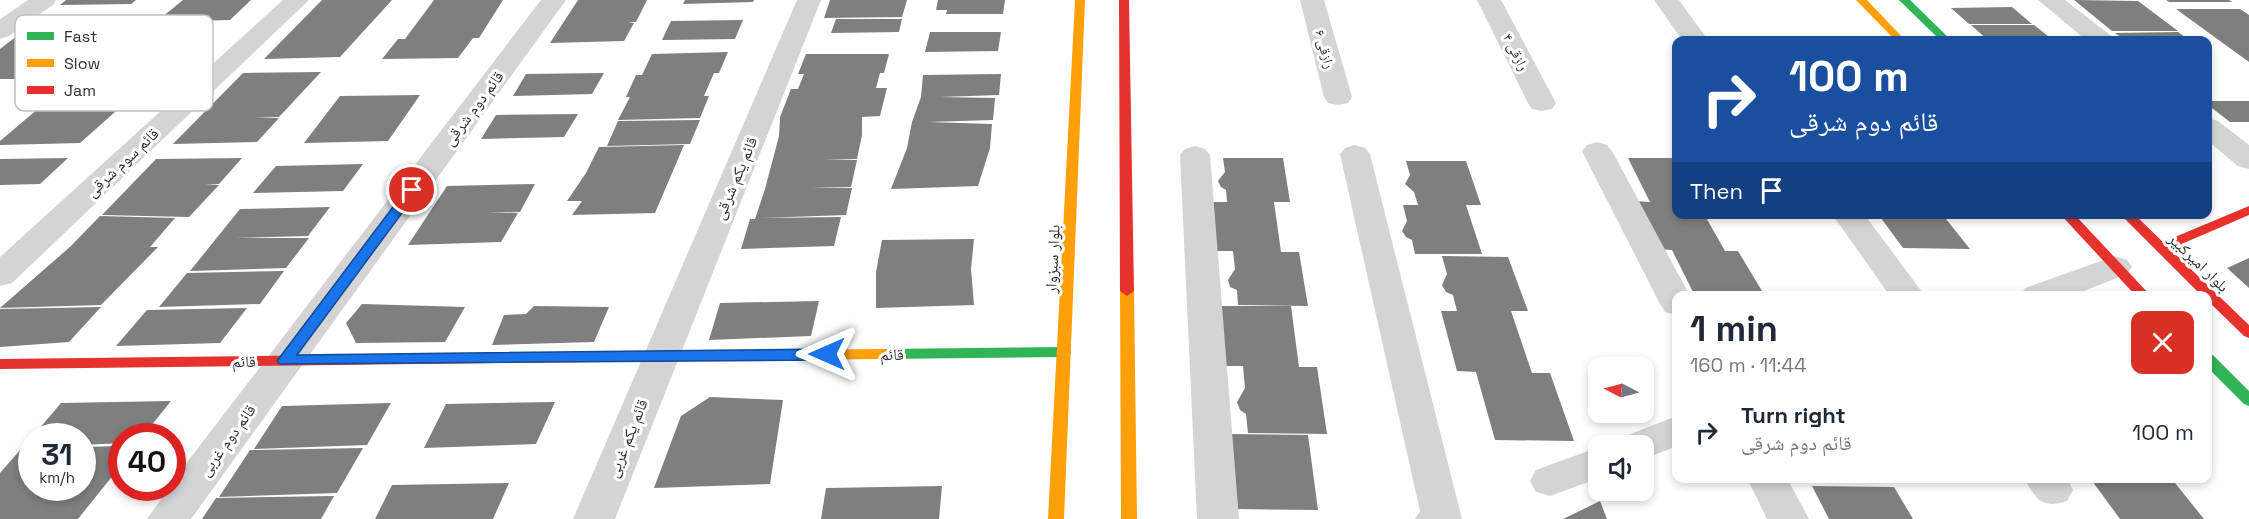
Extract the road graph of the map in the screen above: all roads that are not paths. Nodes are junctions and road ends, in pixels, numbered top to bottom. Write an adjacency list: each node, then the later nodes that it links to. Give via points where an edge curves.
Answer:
1 (44, 0): 13 (street)
2 (297, 0): 20 (street, قائم سوم شرقی)
3 (554, 0): 45 (street, قائم دوم شرقی)
4 (809, 0): 44 (street, قائم یکم شرقی)
5 (1080, 0): 43 (street, بلوار سبزوار)
6 (1124, 0): 58 (street)
7 (1312, 0): 21 (street, رازقی ۶)
8 (1489, 0): 22 (street, رازقی ۴)
9 (1666, 0): 16 (street)
10 (1861, 0): 17 (street)
11 (1904, 0): 18 (street)
12 (2050, 0): 19 (street)
13 (22, 15)
14 (15, 20): 15 (street)
15 (0, 30)
16 (1692, 36)
17 (1895, 36)
18 (1942, 36)
19 (2096, 36)
20 (213, 78)
21 (1338, 97)
22 (1542, 103)
23 (177, 111): 35 (street, قائم سوم شرقی)
24 (2212, 130): 28 (street)
25 (1597, 151): 40 (street)
26 (1355, 154): 54 (street)
27 (1195, 155): 59 (street)
28 (2249, 160)
29 (2249, 210): 33 (street)
30 (1851, 219): 36 (street)
31 (2071, 219): 34 (street)
32 (2131, 219): 33 (street, بلوار امیرکبیر)
33 (2161, 248): 39 (street, بلوار امیرکبیر)
34 (2115, 267): 37 (street); 38 (street)
35 (0, 275)
36 (1904, 291)
37 (2050, 291)
38 (2139, 291)
39 (2206, 291)
40 (1672, 294)
41 (2212, 297): 42 (street, بلوار امیرکبیر)
42 (2249, 333)
43 (1064, 352): 44 (street, قائم); 57 (street, بلوار سبزوار)
44 (661, 356): 45 (street, قائم); 56 (street, قائم یکم غربی)
45 (285, 361): 47 (street, قائم); 55 (street, قائم دوم غربی)
46 (2212, 363): 48 (street)
47 (0, 364)
48 (2249, 400)
49 (1672, 432): 50 (street)
50 (1654, 440)
51 (1588, 466): 52 (street)
52 (1550, 481)
53 (1770, 483): 60 (street)
54 (1439, 518)
55 (168, 519)
56 (594, 519)
57 (1056, 519)
58 (1129, 519)
59 (1218, 519)
60 (1788, 519)

